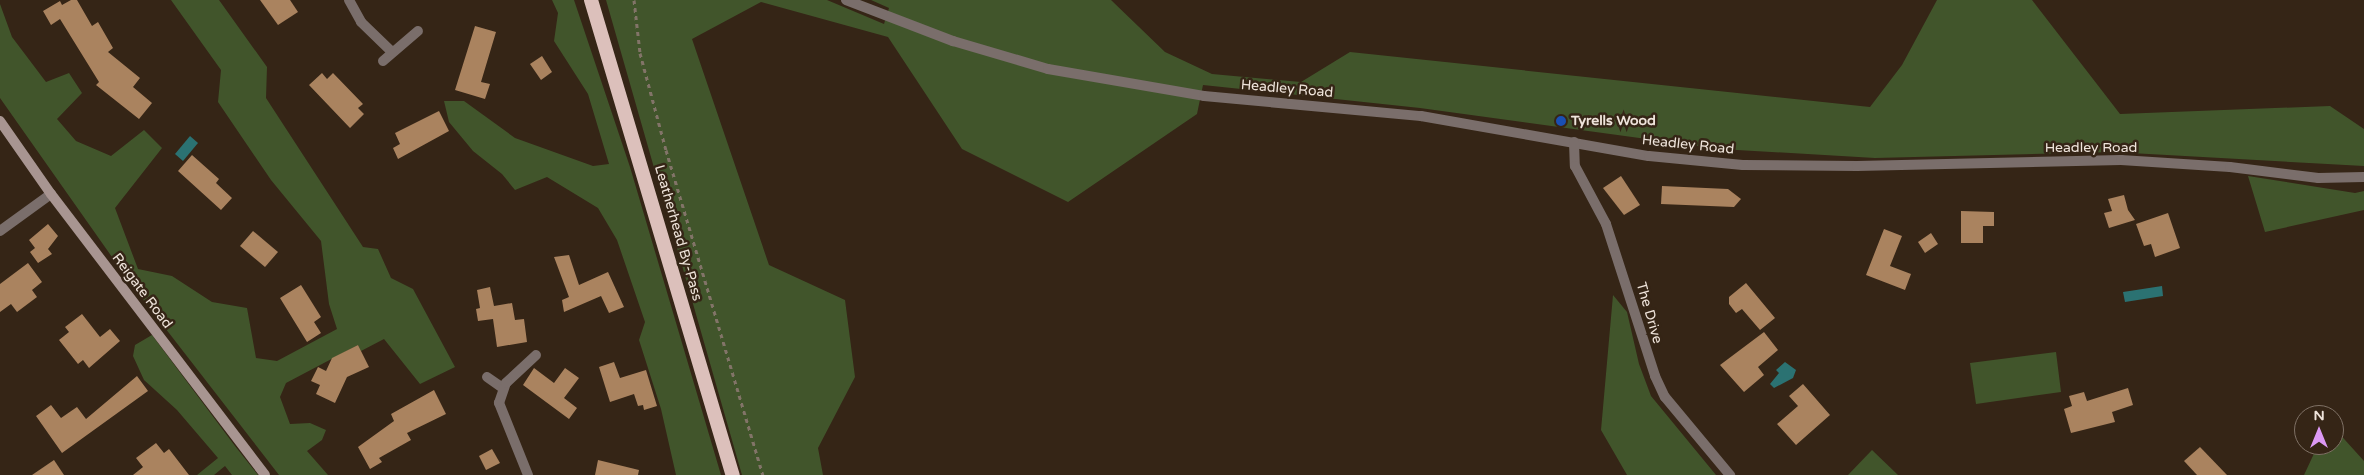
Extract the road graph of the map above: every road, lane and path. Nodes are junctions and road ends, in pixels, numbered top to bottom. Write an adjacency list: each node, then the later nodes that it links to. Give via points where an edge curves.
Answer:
1 (349, 0): 6 (street, via 360,22)
2 (591, 0): 18 (highway, Leatherhead By-Pass)
3 (634, 0): 19 (path, via 640,53 666,150)
4 (846, 0): 9 (street, Headley Road, via 953,40 1048,69 1204,96 1421,116)
5 (418, 31): 6 (street)
6 (392, 52): 7 (street)
7 (383, 61)
8 (0, 121): 11 (main road, Reigate Road)
9 (1574, 142): 10 (street, Headley Road, via 1649,156 1743,165 1857,166 2121,160 2230,167 2318,178); 20 (street, The Drive, via 1575,166 1606,224 1654,376 1665,397)
10 (2364, 176)
11 (51, 194): 12 (street); 16 (main road, Reigate Road)
12 (0, 231)
13 (536, 355): 15 (street)
14 (487, 377): 15 (street)
15 (503, 388): 17 (street, via 499,403)
16 (264, 475)
17 (528, 475)
18 (733, 475)
19 (763, 475)
20 (1730, 475)

